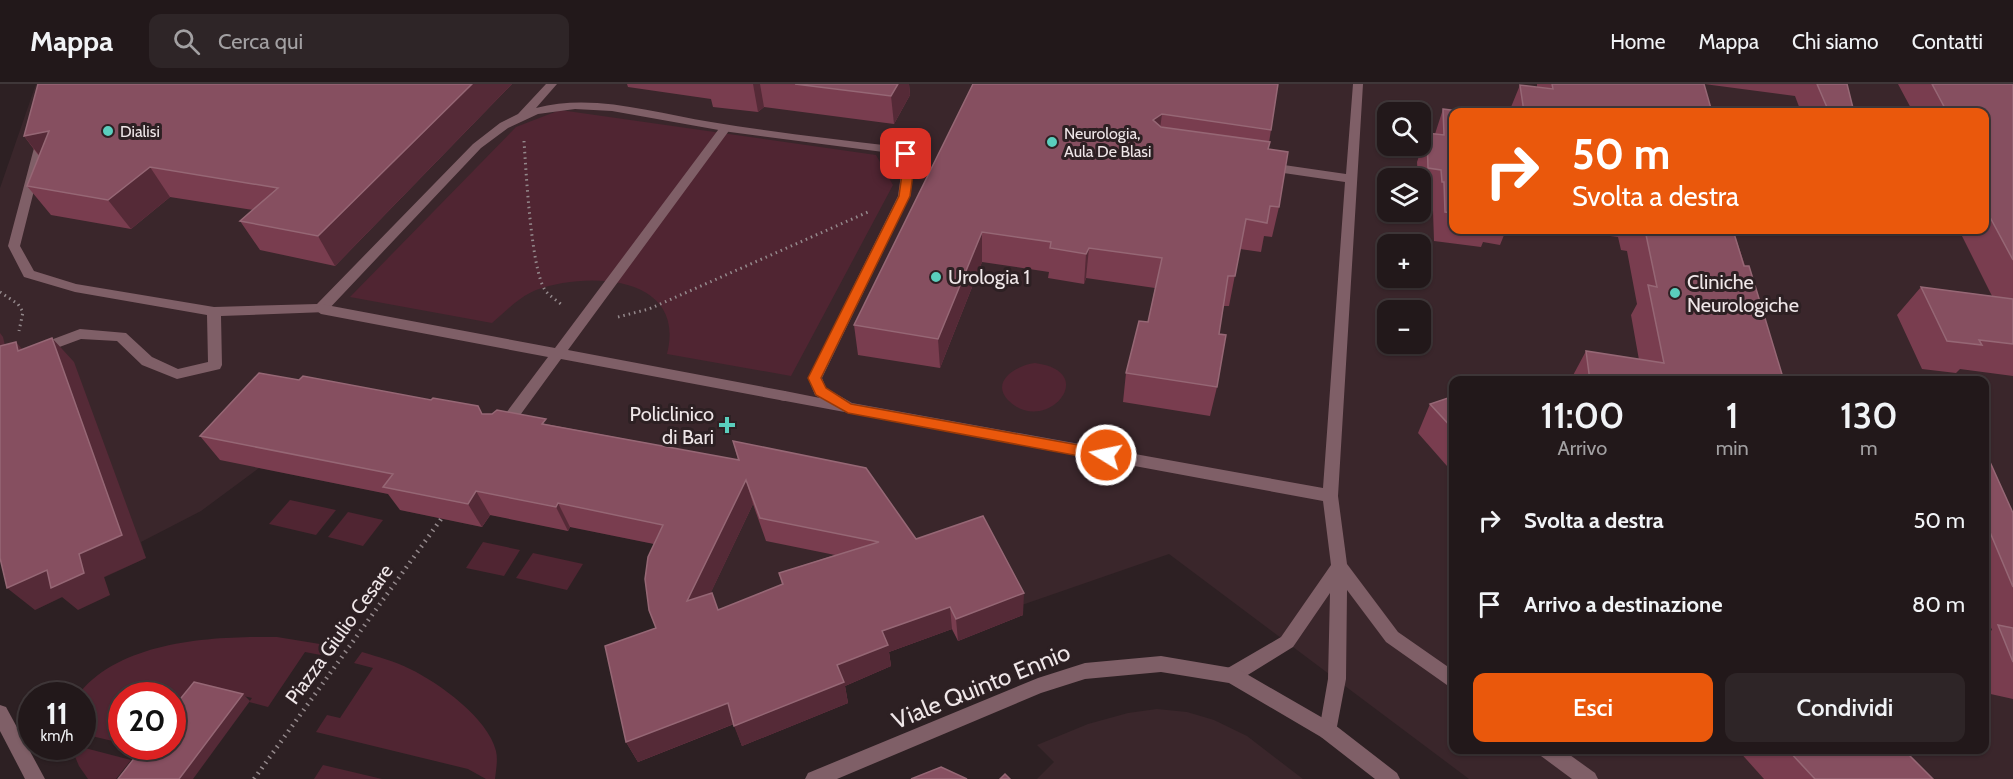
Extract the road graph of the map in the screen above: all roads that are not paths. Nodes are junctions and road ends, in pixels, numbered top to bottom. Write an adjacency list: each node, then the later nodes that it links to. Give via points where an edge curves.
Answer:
1 (552, 84): 3 (street)
2 (1358, 84): 7 (street)
3 (524, 114): 5 (street, via 577,105); 8 (street, via 497,128 477,146)
4 (48, 118): 9 (street, via 14,246 29,274 75,288)
5 (725, 128): 10 (street); 12 (street, via 892,150 906,154 909,160 910,194 815,378 820,392)
6 (1247, 163): 7 (street)
7 (1353, 179): 14 (street)
8 (321, 309): 9 (street); 10 (street)
9 (214, 312): 11 (street, via 215,365 177,374 147,362 121,336 80,334)
10 (558, 353): 12 (street); 13 (street)
11 (0, 364)
12 (848, 408): 14 (street)
13 (500, 432)
14 (1330, 496): 15 (street)
15 (1339, 566): 16 (street, via 1287,642); 17 (street, via 1392,637); 19 (street, via 1337,679)
16 (1232, 675): 19 (street, Viale Quinto Ennio); 22 (street, Viale Quinto Ennio, via 1161,664 1085,670)
17 (1449, 678)
18 (0, 713): 21 (street)
19 (1328, 731): 23 (street, Viale Quinto Ennio)
20 (1554, 754): 24 (street)
21 (35, 779)
22 (815, 779)
23 (1390, 779)
24 (1588, 779)

